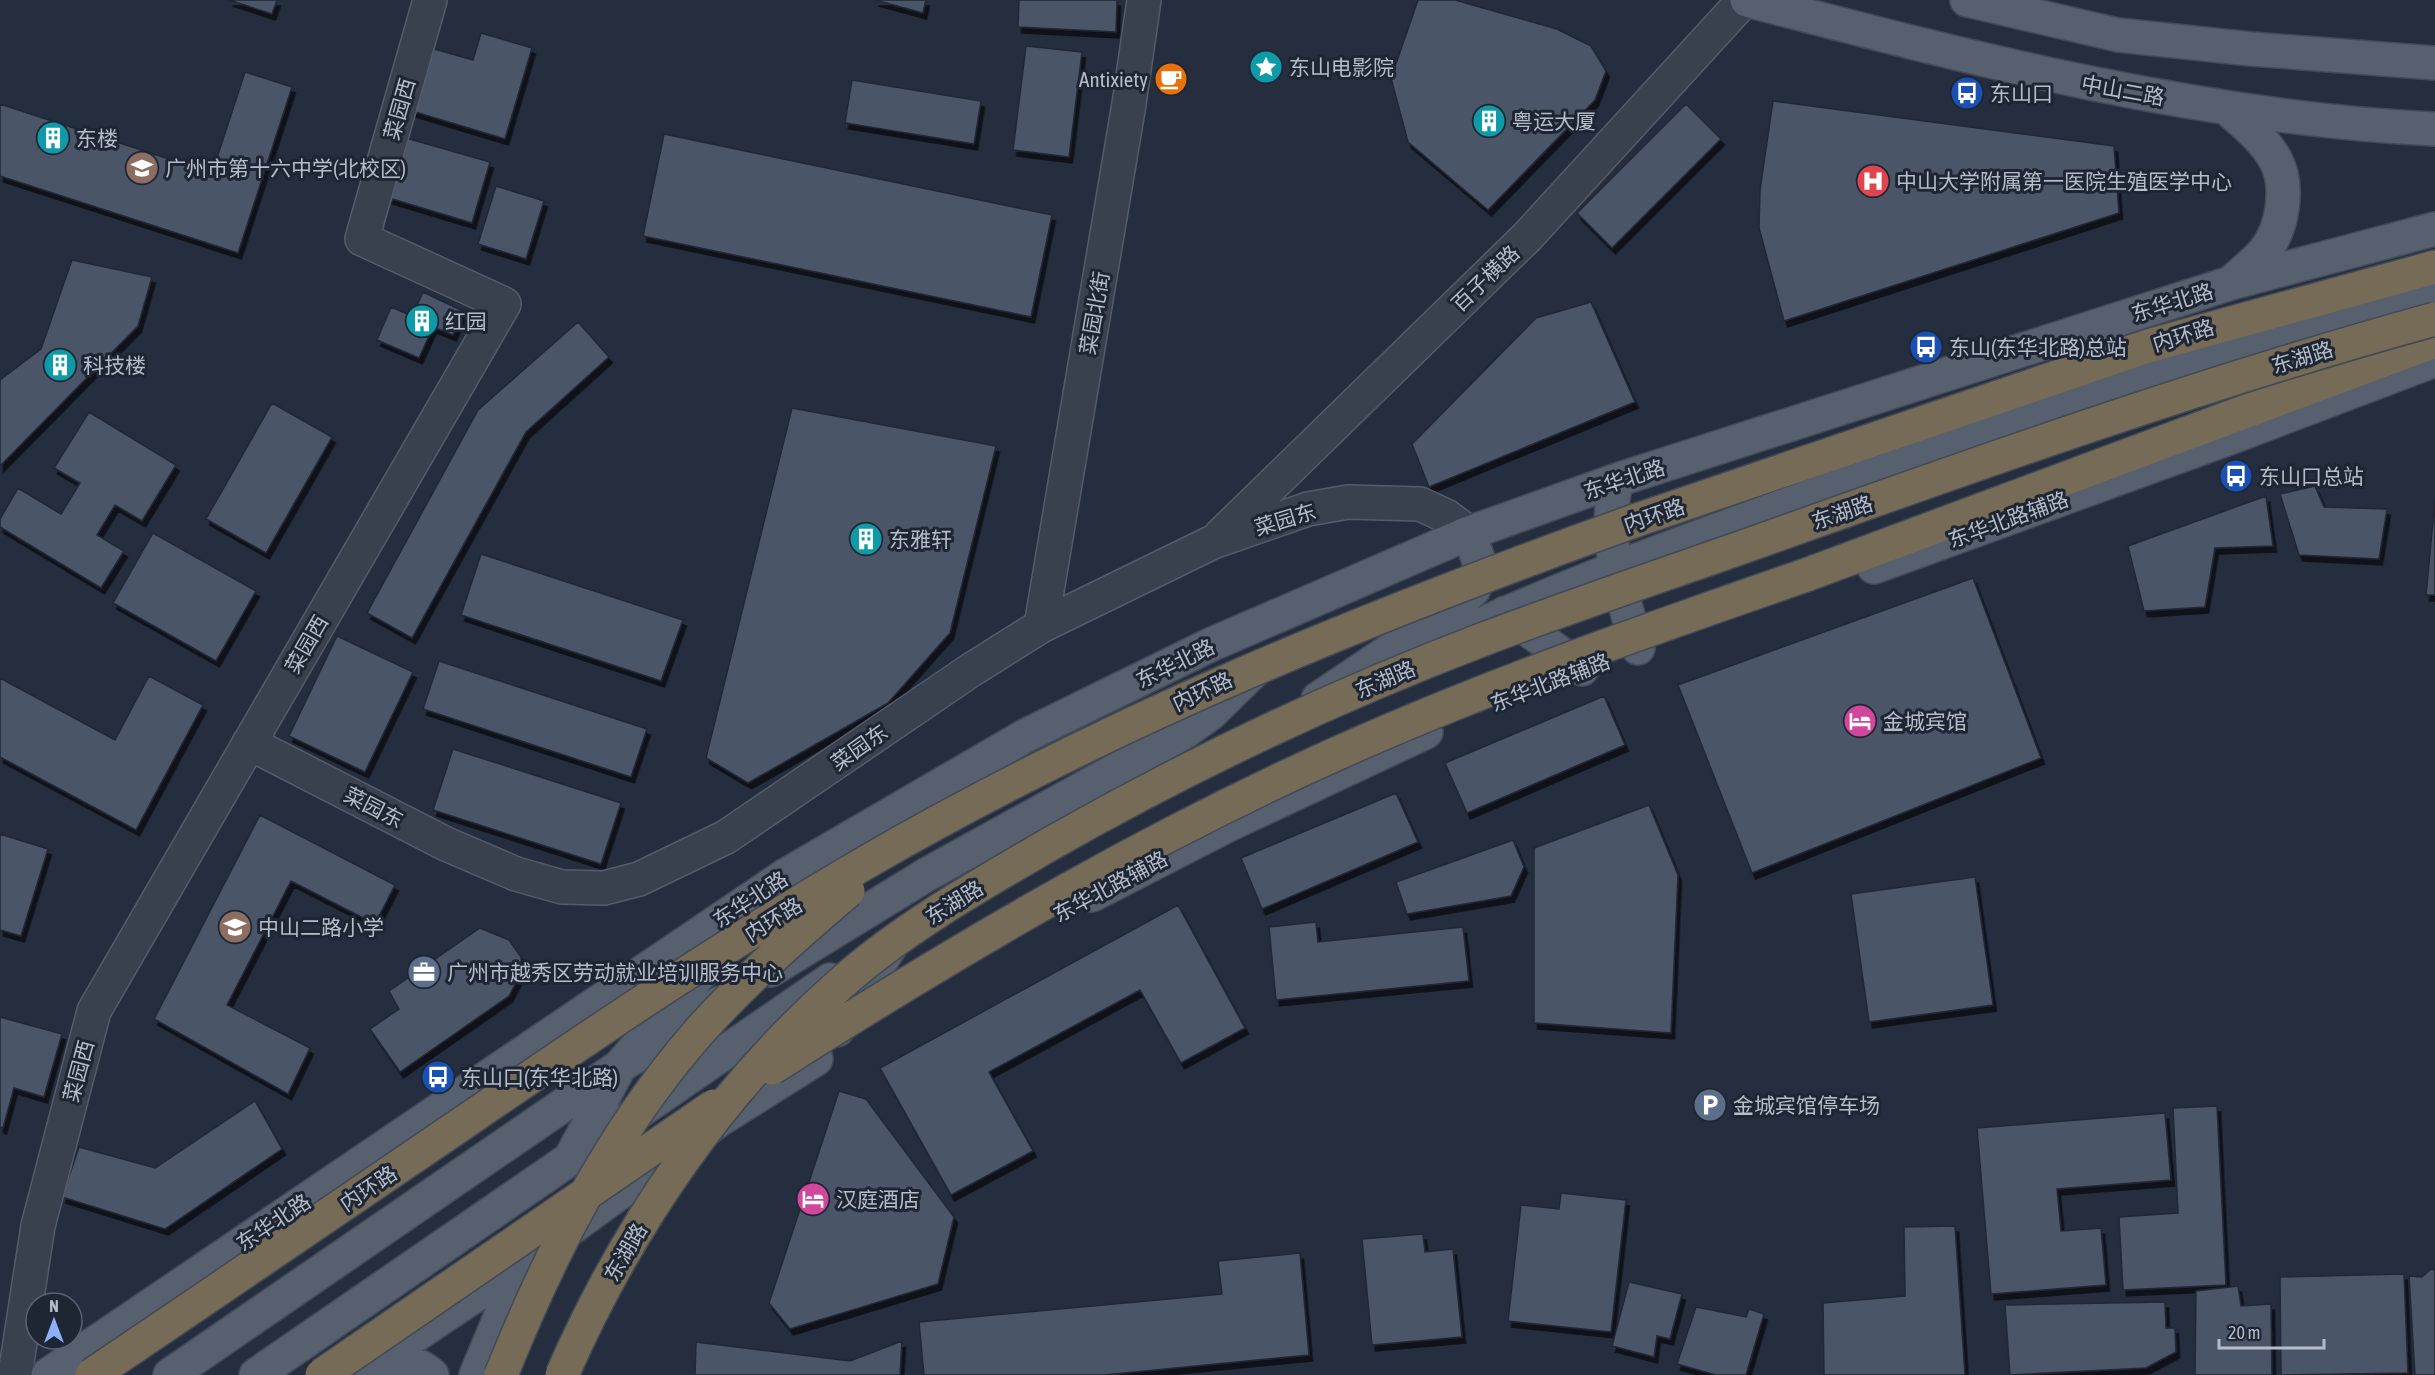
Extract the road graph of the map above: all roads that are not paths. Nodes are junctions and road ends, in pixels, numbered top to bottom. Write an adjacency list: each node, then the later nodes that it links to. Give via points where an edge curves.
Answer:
1 (430, 0): 27 (street, 菜园西, via 362,239 504,304)
2 (1144, 0): 22 (street, 菜园北街)
3 (1746, 0): 6 (main road, 中山二路, via 2062,79); 18 (street, 百子横路, via 1527,237)
4 (1967, 0): 5 (main road, via 2118,35)
5 (2435, 63)
6 (2227, 108): 7 (main road, 中山二路); 10 (main road, via 2275,157 2283,196 2274,234 2265,251)
7 (2435, 129)
8 (2435, 229): 10 (main road, 东华北路)
9 (2435, 267): 29 (highway, 内环路, bridge, via 2148,346 1492,573 1199,691)
10 (2231, 283): 16 (main road, 东华北路)
11 (2435, 289): 12 (main road)
12 (2336, 315): 14 (main road); 19 (main road, via 2042,411)
13 (2435, 318): 48 (highway, 东湖路, bridge, via 2218,383 1492,636 1351,693 1112,809 924,920 851,974 780,1040 725,1105 656,1200 597,1301)
14 (2435, 339): 44 (highway, bridge, via 2083,473 1619,640 1379,735 1293,774 1070,888 874,1003 745,1086)
15 (2435, 360): 24 (main road, 东华北路辅路, via 2058,501)
16 (1617, 480): 17 (main road, 东华北路); 19 (main road, via 1611,503)
17 (1468, 533): 18 (street, 菜园东, via 1446,516 1420,504 1348,502 1308,509); 20 (main road, 东华北路); 26 (main road, via 1481,567 1474,589 1453,608)
18 (1213, 542): 22 (street, 菜园东)
19 (1614, 570): 21 (main road); 24 (main road)
20 (1297, 606): 23 (main road, 东华北路); 28 (main road, via 1248,679 1211,713)
21 (1504, 613): 25 (main road); 26 (main road)
22 (1041, 626): 27 (street, 菜园东, via 726,837 639,879 604,888 562,887 516,874 446,844)
23 (1210, 645): 28 (main road); 30 (main road, 东华北路, via 1025,736)
24 (1638, 648): 25 (main road, 东华北路辅路)
25 (1582, 669): 33 (main road, 东华北路辅路, via 1359,762 1155,862 1016,936)
26 (1312, 704): 31 (main road, via 1115,802 969,885)
27 (249, 743): 40 (street, 菜园西, via 94,1011 38,1226)
28 (1151, 752): 34 (main road, via 936,870)
29 (962, 810): 42 (highway, 内环路, bridge, via 776,916 665,987); 47 (highway, bridge, via 825,911 762,966 697,1035 629,1126 581,1202 545,1271)
30 (786, 876): 34 (main road); 41 (main road, 东华北路)
31 (901, 930): 32 (main road); 33 (main road)
32 (790, 1008): 33 (main road); 36 (main road)
33 (820, 1057): 35 (main road, 东华北路辅路)
34 (620, 1066): 36 (main road); 43 (main road)
35 (719, 1120): 37 (main road); 48 (main road, via 676,1159 631,1225 604,1270)
36 (569, 1160): 37 (main road); 39 (main road)
37 (522, 1264): 38 (main road); 46 (main road)
38 (368, 1367): 45 (main road, via 398,1359 414,1363)
39 (259, 1373)
40 (15, 1375)
41 (48, 1375)
42 (92, 1375)
43 (170, 1375)
44 (322, 1375)
45 (432, 1375)
46 (476, 1375)
47 (501, 1375)
48 (560, 1375)

